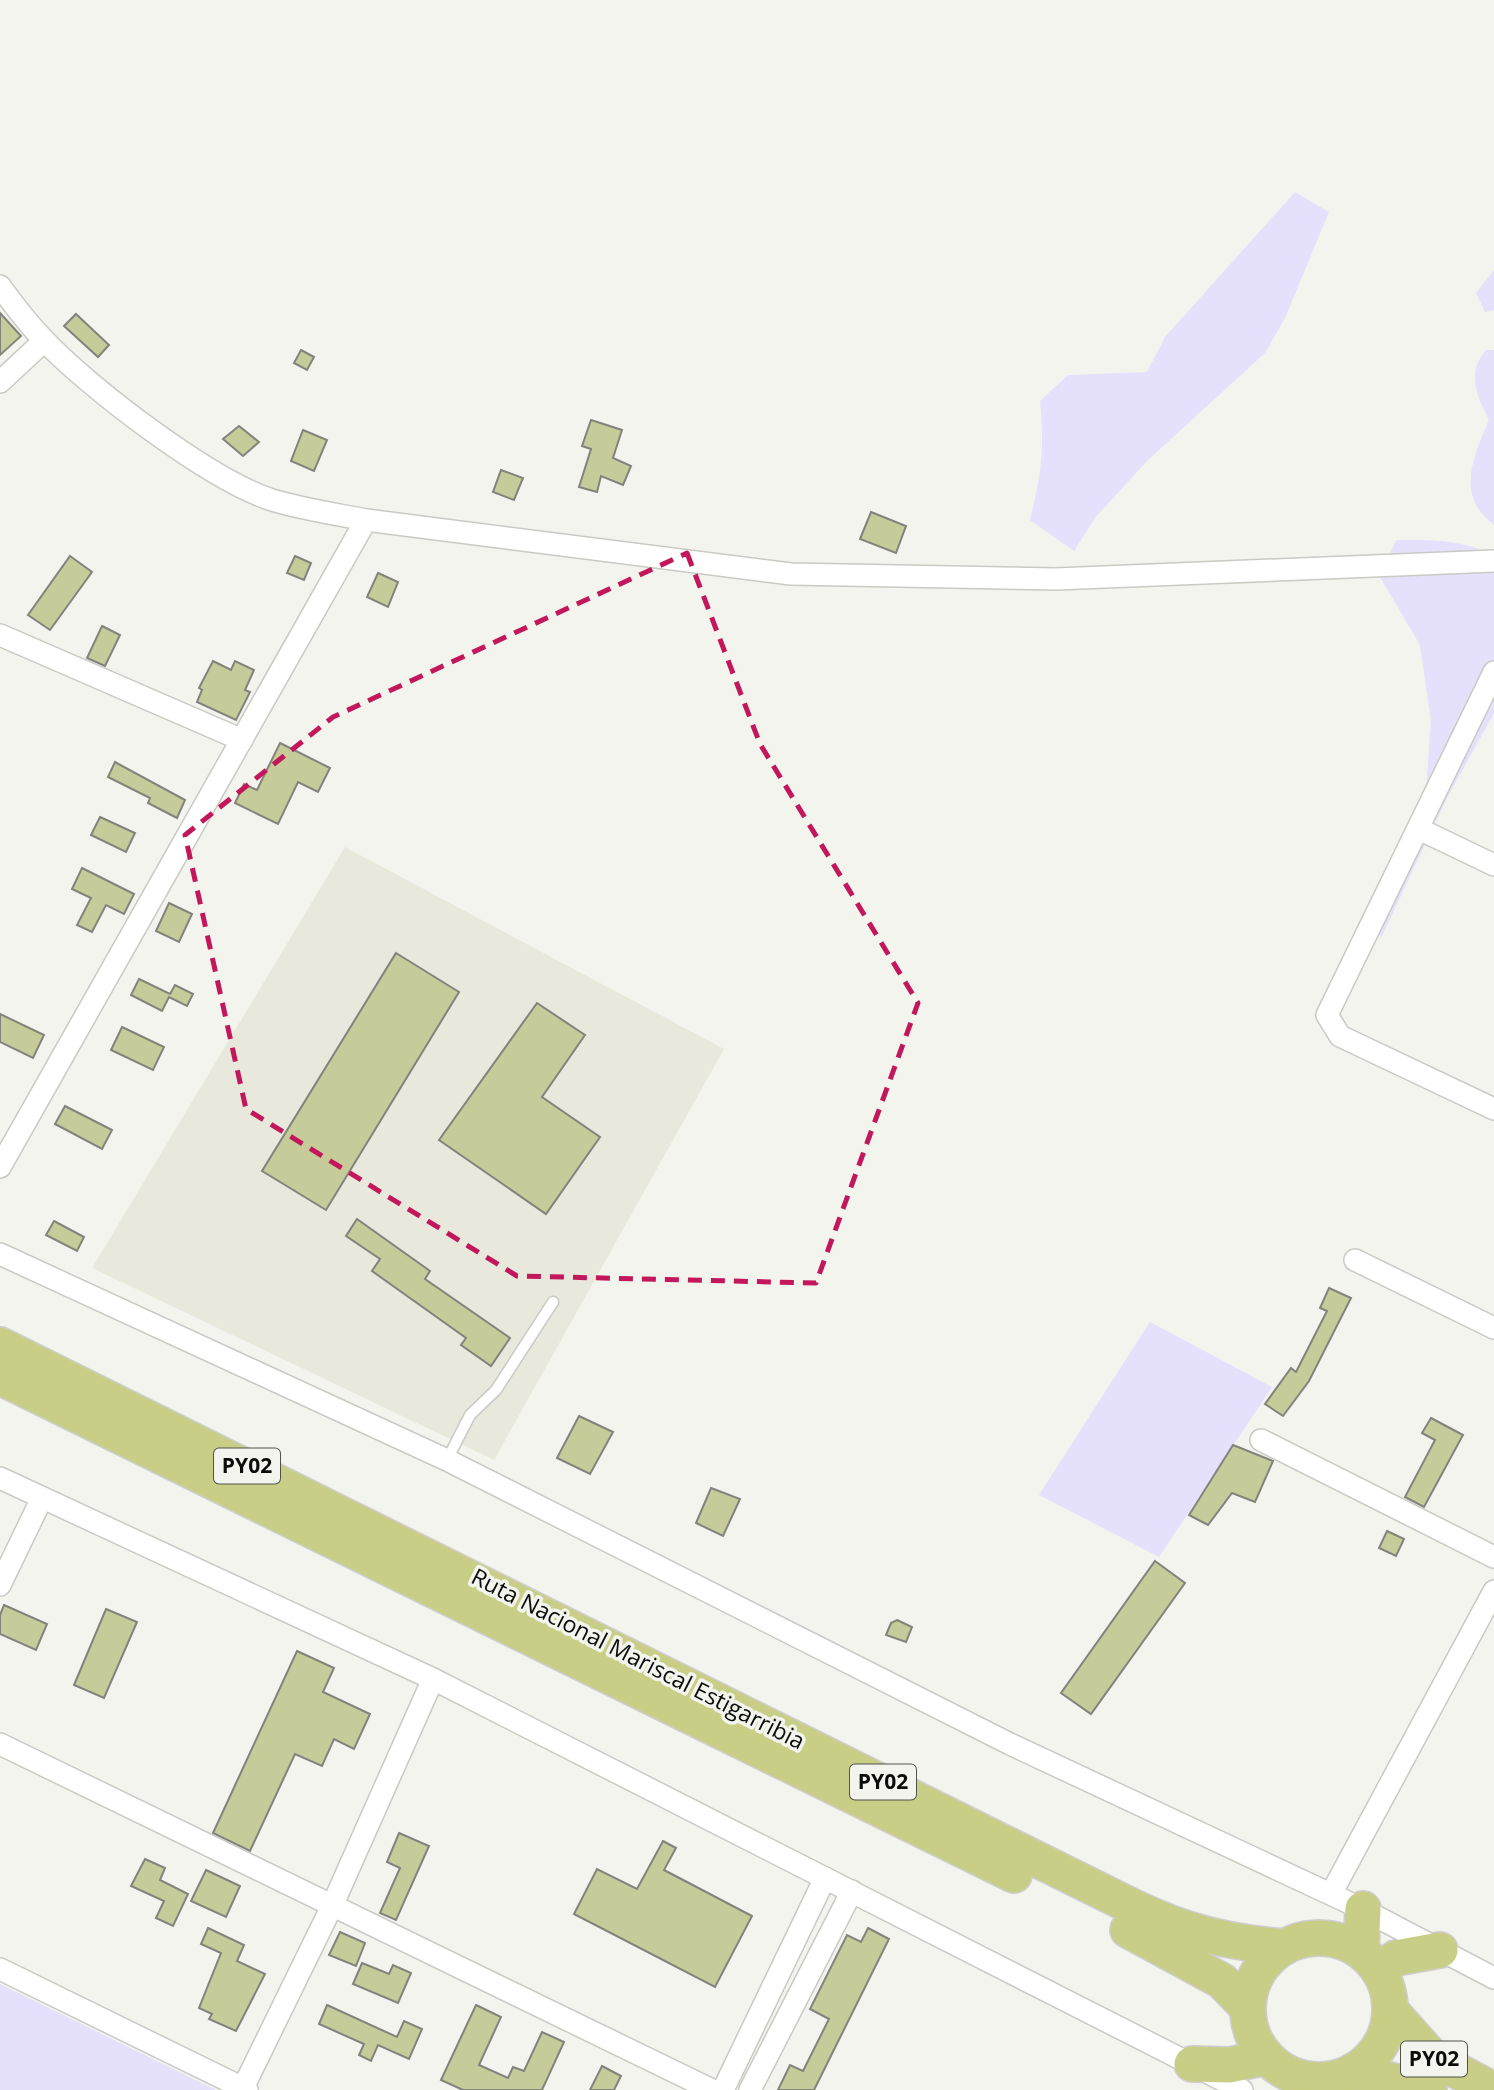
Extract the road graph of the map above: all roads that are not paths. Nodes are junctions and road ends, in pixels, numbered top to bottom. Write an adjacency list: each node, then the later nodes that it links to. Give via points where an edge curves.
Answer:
1 (0, 286): 2 (street)
2 (44, 341): 3 (street); 4 (street, via 113,400 237,485 270,499)
3 (0, 382)
4 (366, 520): 5 (street, via 791,574 1056,579); 8 (street)
5 (1494, 561)
6 (0, 635): 8 (street)
7 (1494, 672): 9 (street)
8 (242, 740): 12 (street)
9 (1419, 829): 10 (street); 11 (street, via 1327,1015 1340,1036)
10 (1494, 865)
11 (1494, 1109)
12 (0, 1167)
13 (0, 1254): 20 (street)
14 (1354, 1260): 16 (street)
15 (553, 1302): 20 (lane, via 496,1390 470,1415)
16 (1494, 1328)
17 (0, 1345): 32 (highway, Ruta Nacional Mariscal Estigarribia / PY02, via 1177,1928)
18 (0, 1377): 37 (highway, Ruta Nacional Mariscal Estigarribia / PY02, via 1147,1939 1222,1981)
19 (1261, 1440): 23 (street)
20 (447, 1460): 30 (street, via 1010,1744)
21 (0, 1478): 22 (street)
22 (42, 1499): 24 (street); 26 (street)
23 (1494, 1557)
24 (0, 1585)
25 (1494, 1591): 30 (street)
26 (433, 1679): 28 (street); 31 (street)
27 (0, 1744): 31 (street)
28 (825, 1878): 29 (street); 44 (street)
29 (852, 1891): 39 (street); 45 (street)
30 (1351, 1904): 33 (street); 34 (highway)
31 (332, 1906): 42 (street); 43 (street)
32 (1283, 1947): 34 (highway, PY02, via 1309,1938); 37 (highway, PY02, via 1257,1972)
33 (1440, 1950): 34 (highway, via 1396,1958); 36 (street)
34 (1357, 1954): 38 (highway, PY02, via 1387,1990)
35 (0, 1969): 42 (street)
36 (1494, 1978)
37 (1247, 2007): 41 (highway, PY02, via 1251,2033)
38 (1390, 2010): 40 (highway, PY02, via 1380,2046); 48 (highway, PY02, via 1433,2058)
39 (1192, 2064): 41 (highway); 46 (street)
40 (1353, 2071): 41 (highway, PY02, via 1336,2078); 47 (highway, PY02)
41 (1294, 2078)
42 (244, 2089)
43 (712, 2090)
44 (723, 2090)
45 (751, 2090)
46 (1242, 2090)
47 (1429, 2090)
48 (1493, 2090)

